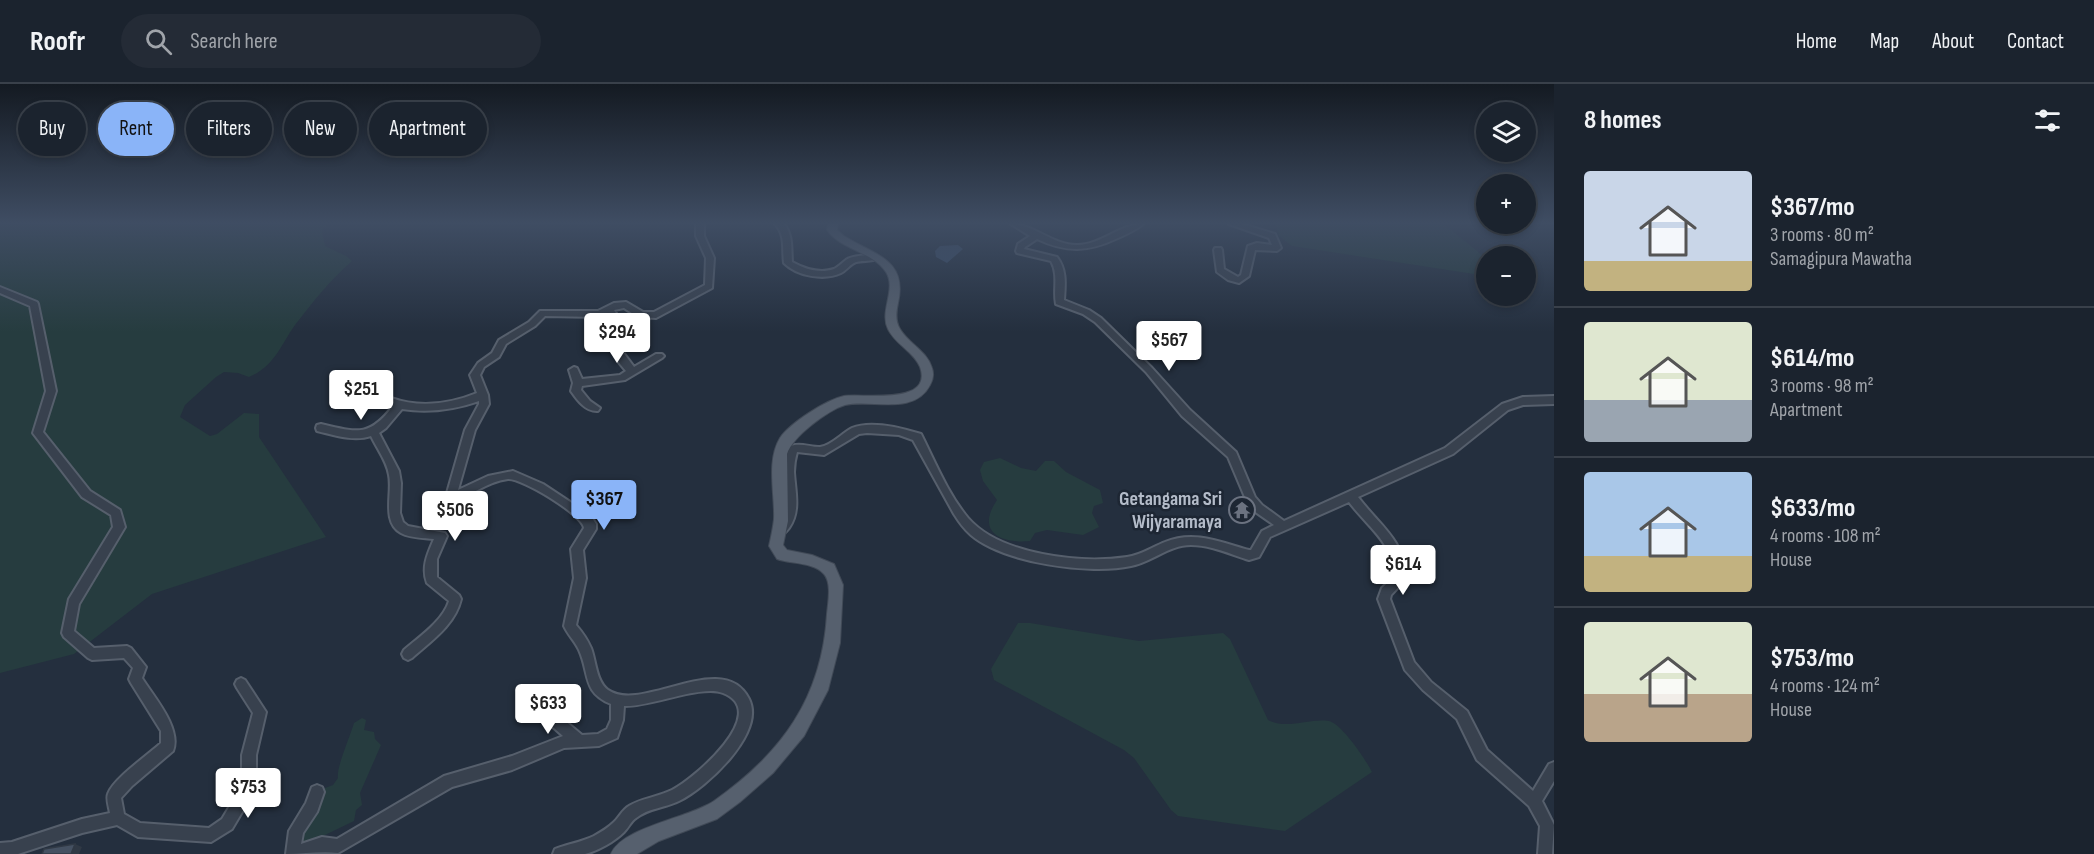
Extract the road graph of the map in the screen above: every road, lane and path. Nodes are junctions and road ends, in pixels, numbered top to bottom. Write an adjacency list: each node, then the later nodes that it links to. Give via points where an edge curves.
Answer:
1 (710, 260): 9 (street, via 709,286 656,315 641,315 626,304)
2 (788, 260): 3 (street, via 803,272 832,273)
3 (852, 260)
4 (879, 260): 23 (main road, via 894,273 897,284 890,321 897,335 921,360 927,381 922,390 907,398 853,399 835,404 788,435 780,454)
5 (1054, 260): 22 (street, via 1060,276 1059,302 1098,320 1149,370 1186,413 1232,455 1251,499)
6 (1219, 260): 7 (street, via 1220,270 1239,280 1245,276)
7 (1249, 260)
8 (0, 290): 32 (street, via 34,304 51,391 38,433 86,494 116,513 119,527 73,603 68,633 92,654 127,652 140,667 135,679 167,729 168,746 114,796)
9 (609, 310): 12 (street, via 618,325 616,352); 15 (street, via 599,314 543,313 501,342 496,355 481,365 475,375)
10 (659, 356): 12 (street)
11 (574, 370): 13 (street)
12 (632, 371): 13 (street, via 622,378)
13 (578, 383): 18 (street, via 576,390)
14 (357, 385): 17 (street, via 371,395)
15 (483, 395): 17 (street, via 446,408); 26 (street, via 484,404 470,430 452,493 456,496 513,475 586,518 590,529 577,549 580,578 570,626 585,648 597,687 604,695)
16 (1554, 400): 21 (street, via 1523,401 1505,407 1434,459)
17 (400, 404): 20 (street)
18 (595, 408)
19 (321, 428): 20 (street, via 355,435)
20 (374, 433): 24 (street, via 395,474 395,519 405,530 441,536 431,559 431,579 455,599 434,632)
21 (1351, 496): 22 (street); 31 (street, via 1386,535 1401,562 1402,577 1384,598 1409,666 1462,715 1491,765)
22 (1283, 526): 23 (street, via 1266,534 1260,548 1249,555 1182,541 1130,562 1103,565 1072,563 1005,549 965,523 917,438 900,431 867,429 856,431 824,452 792,450 788,459 793,511)
23 (778, 533): 36 (main road, via 776,546 782,555 824,564 837,583 834,630 813,709 787,749 721,807 651,835)
24 (408, 654)
25 (241, 684): 32 (street, via 261,712 249,755 249,774 240,802 227,824 211,835 138,830)
26 (618, 700): 28 (street, via 612,733 599,741); 35 (street, via 658,698 715,684 727,687 744,702 746,714 734,744 701,779 675,796 632,812 619,828 600,841)
27 (533, 709): 28 (street)
28 (578, 740): 34 (street, via 449,781 338,846 322,844)
29 (1554, 769): 31 (street)
30 (317, 792): 34 (street, via 296,831)
31 (1534, 801): 37 (street, via 1547,825)
32 (118, 818): 33 (street)
33 (0, 850)
34 (293, 854)
35 (560, 854)
36 (620, 854)
37 (1545, 854)

